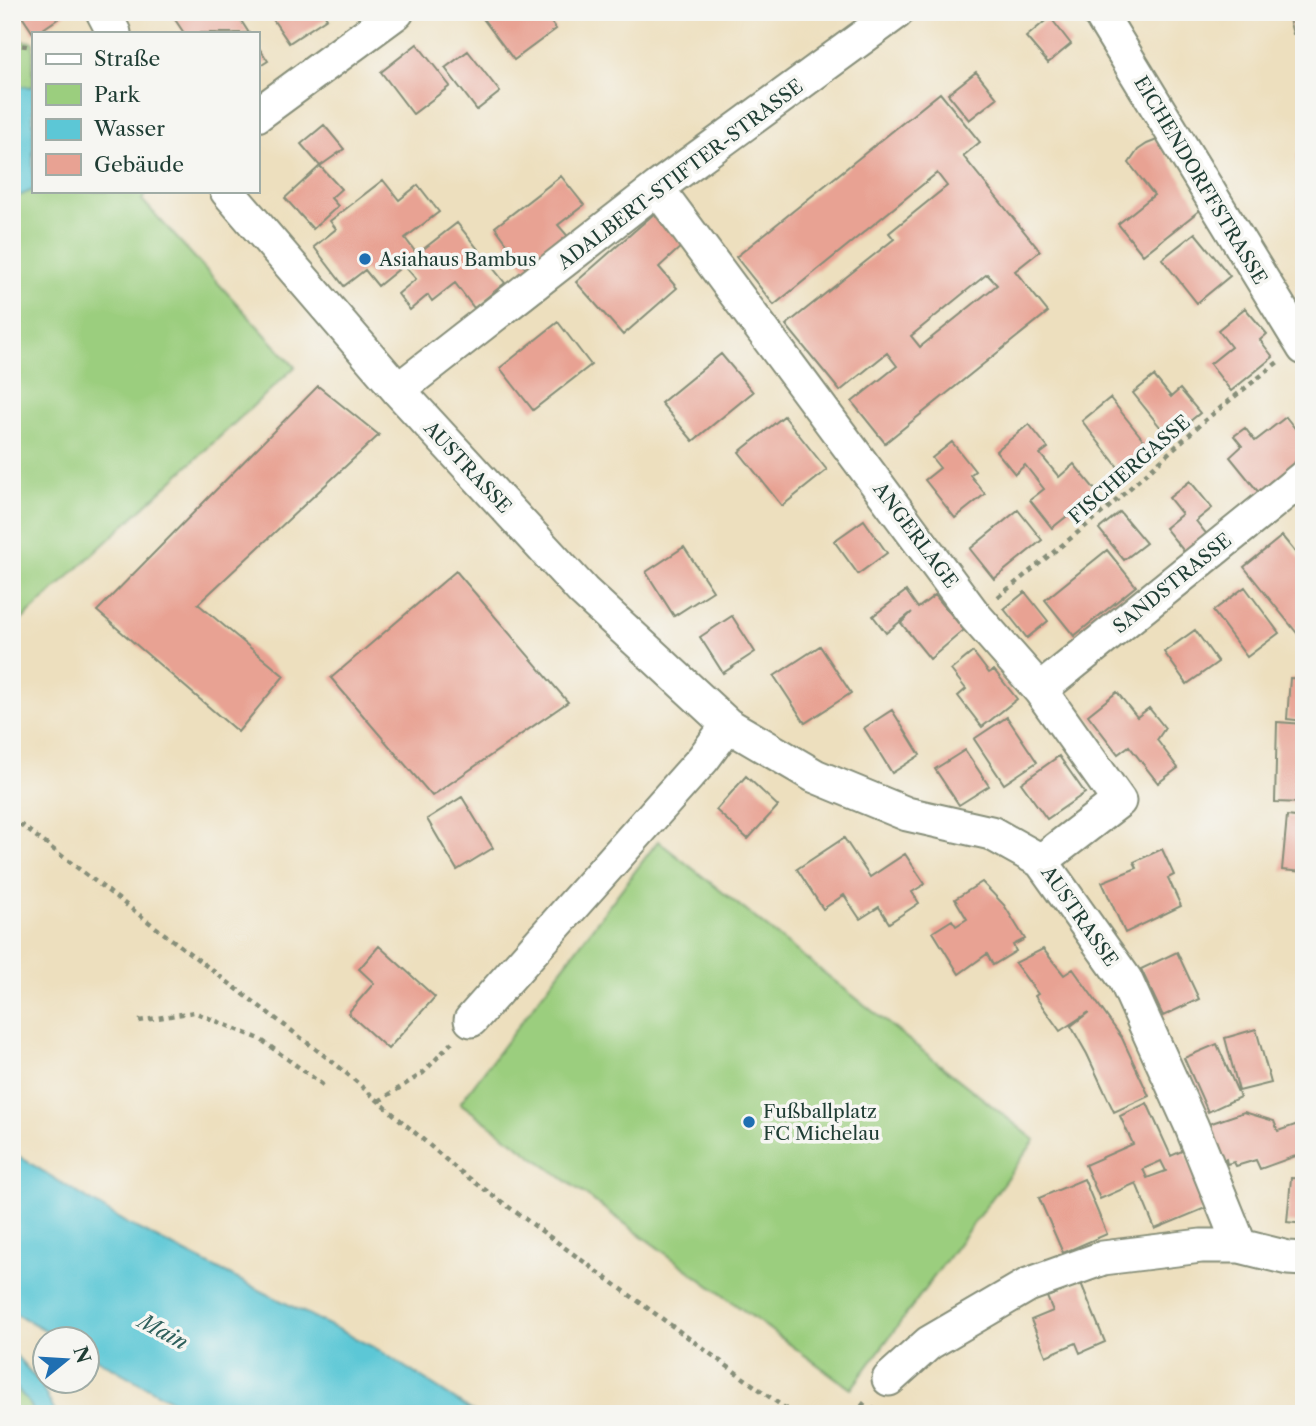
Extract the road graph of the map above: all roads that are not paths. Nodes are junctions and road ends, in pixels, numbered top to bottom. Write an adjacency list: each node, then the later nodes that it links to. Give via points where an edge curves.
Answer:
1 (103, 12): 5 (street)
2 (897, 12): 7 (street, ADALBERT-STIFTER-STRASSE)
3 (1099, 12): 9 (street, EICHENDORFFSTRASSE)
4 (384, 16): 6 (street)
5 (113, 32)
6 (259, 113)
7 (657, 188): 10 (street, ADALBERT-STIFTER-STRASSE); 12 (street, ANGERLAGE, via 975,616)
8 (228, 192): 10 (street, AUSTRASSE)
9 (1303, 346)
10 (398, 390): 13 (street, AUSTRASSE, via 583,591)
11 (1304, 477): 12 (street, SANDSTRASSE)
12 (1040, 690): 14 (street, ANGERLAGE, via 1119,801)
13 (728, 725): 14 (street, AUSTRASSE, via 816,776 907,814 991,833); 15 (street)
14 (1041, 861): 16 (street, AUSTRASSE, via 1125,979)
15 (471, 1020)
16 (1240, 1246): 17 (street); 18 (street, via 1103,1258 1028,1285 929,1343)
17 (1304, 1259)
18 (889, 1379)

